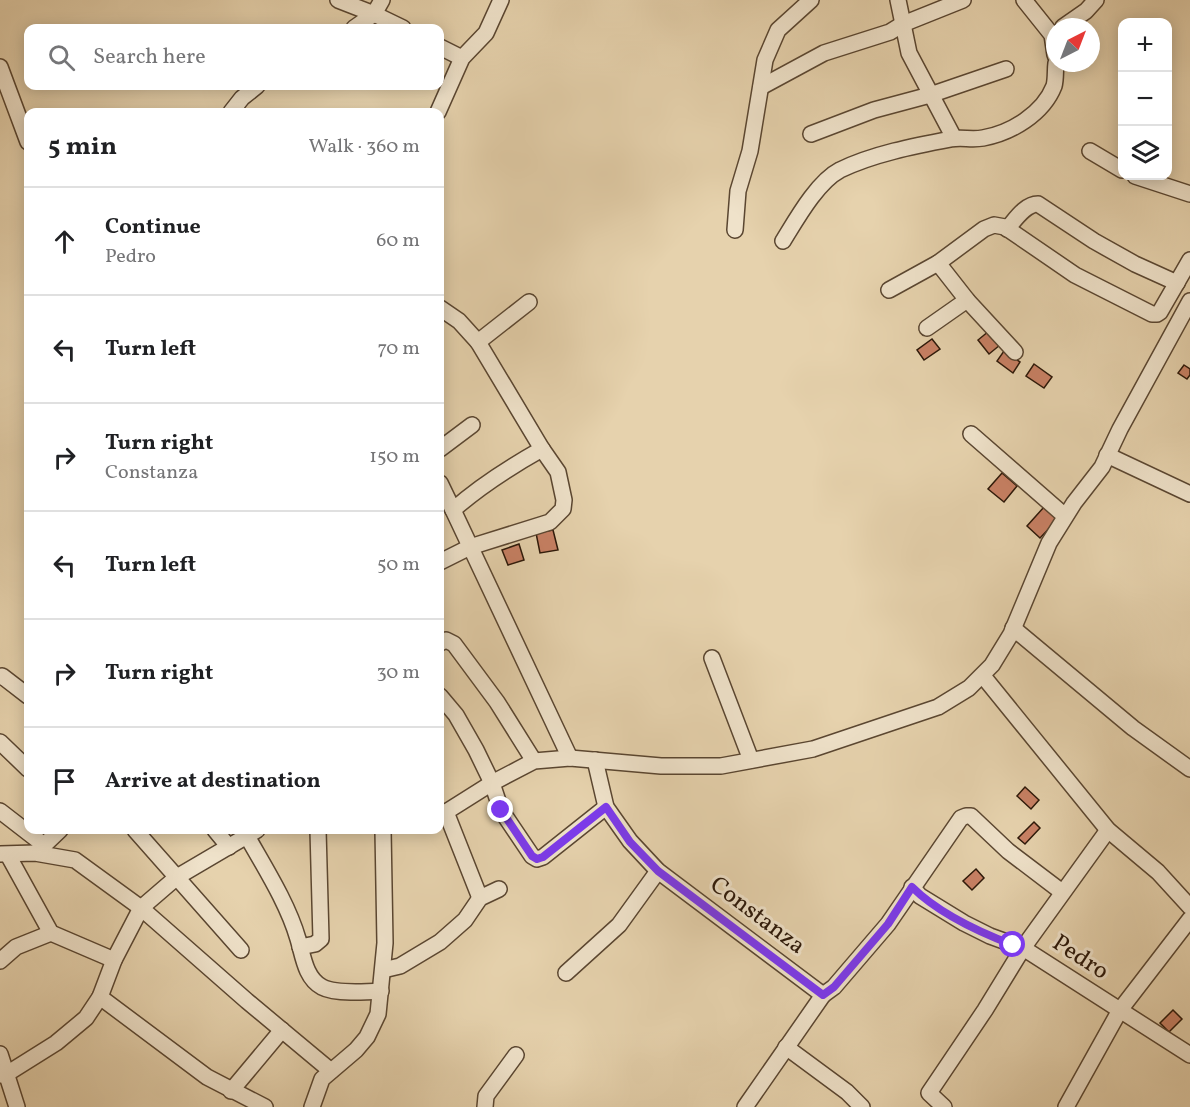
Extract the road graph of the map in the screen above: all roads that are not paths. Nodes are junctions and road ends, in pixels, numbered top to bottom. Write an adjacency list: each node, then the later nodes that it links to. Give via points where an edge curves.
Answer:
1 (338, 0): 9 (street)
2 (382, 0): 9 (street)
3 (501, 0): 16 (street, via 486,33)
4 (811, 0): 20 (street, via 778,30 765,60)
5 (898, 0): 14 (street)
6 (963, 0): 14 (street)
7 (1024, 0): 11 (street)
8 (1096, 0): 10 (street)
9 (374, 14): 12 (street); 13 (street)
10 (1076, 18)
11 (1046, 21)
12 (360, 24)
13 (395, 24)
14 (903, 24): 20 (street, via 890,32 824,53); 22 (street, via 909,53)
15 (444, 49): 16 (street)
16 (462, 58): 24 (street)
17 (0, 67): 25 (street)
18 (1006, 69): 22 (street)
19 (1055, 72): 27 (street, via 1047,100 1020,125 983,138)
20 (761, 87): 33 (street, via 750,151 738,191)
21 (251, 90): 23 (street)
22 (930, 95): 26 (street, via 874,110); 27 (street)
23 (234, 108)
24 (440, 108)
25 (24, 131)
26 (811, 134)
27 (954, 138): 34 (street, via 882,155 839,171 801,211)
28 (1090, 151): 29 (street)
29 (1118, 168)
30 (1147, 180): 31 (street)
31 (1190, 194)
32 (1007, 229): 36 (street, via 994,225 984,229); 37 (street, via 1023,211 1038,204 1094,241); 37 (street, via 1075,275 1152,315 1160,312)
33 (735, 230)
34 (783, 241)
35 (1190, 260): 37 (street)
36 (938, 263): 38 (street); 39 (street)
37 (1177, 283)
38 (889, 290)
39 (967, 300): 43 (street); 45 (street)
40 (1190, 301): 50 (street)
41 (529, 302): 44 (street)
42 (444, 311): 44 (street)
43 (927, 328)
44 (478, 342): 49 (street)
45 (1015, 352)
46 (472, 425): 48 (street)
47 (971, 434): 54 (street)
48 (444, 446)
49 (542, 449): 53 (street, via 495,477); 55 (street, via 558,472 563,509 550,522)
50 (1107, 455): 51 (street); 54 (street)
51 (1190, 494)
52 (444, 495): 53 (street)
53 (453, 510): 55 (street)
54 (1065, 516): 57 (street, via 1049,543)
55 (470, 547): 56 (street); 65 (street)
56 (444, 560)
57 (1013, 628): 60 (street); 70 (street, via 1133,728)
58 (444, 641): 68 (street, via 454,644)
59 (712, 658): 67 (street)
60 (983, 676): 67 (street, via 938,707 910,718 813,749); 76 (street)
61 (0, 677): 62 (street)
62 (24, 692)
63 (444, 701): 71 (street, via 456,715)
64 (0, 742): 69 (street)
65 (570, 758): 66 (street); 68 (street)
66 (595, 760): 67 (street, via 721,766); 72 (street, Constanza)
67 (751, 760)
68 (534, 761): 71 (street)
69 (24, 766)
70 (1190, 769)
71 (492, 783): 72 (street, via 501,810 537,859); 74 (street)
72 (606, 807): 89 (street, Constanza, via 630,842)
73 (0, 811): 77 (street)
74 (444, 811)
75 (444, 814): 94 (street)
76 (1108, 830): 93 (street); 96 (street, via 1158,872)
77 (24, 834)
78 (24, 834): 87 (street)
79 (56, 834): 87 (street)
80 (139, 834): 90 (street)
81 (218, 834): 86 (street)
82 (250, 834): 86 (street)
83 (252, 834): 99 (street)
84 (318, 834): 99 (street, via 321,939)
85 (383, 834): 104 (street)
86 (229, 847): 90 (street)
87 (40, 849): 88 (street); 95 (street, via 75,861)
88 (4, 855): 98 (street)
89 (658, 871): 105 (street, via 619,925); 107 (street, Constanza)
90 (177, 876): 95 (street); 101 (street)
91 (912, 887): 93 (street, via 961,818 971,816 1008,851); 100 (street, Pedro, via 964,923); 107 (street, via 870,946)
92 (499, 889): 94 (street)
93 (1062, 892): 100 (street)
94 (480, 898): 104 (street, via 465,920 440,942 400,966)
95 (141, 908): 102 (street); 110 (street)
96 (1190, 908)
97 (1190, 919): 109 (street)
98 (51, 933): 102 (street); 103 (street, via 15,947)
99 (300, 947): 106 (street, via 312,978 321,987)
100 (1023, 948): 109 (street, Pedro); 124 (street, via 929,1093)
101 (241, 950)
102 (114, 960): 108 (street)
103 (0, 961)
104 (383, 970): 106 (street)
105 (566, 973)
106 (381, 991): 115 (street, via 378,1014 367,1037)
107 (823, 995): 111 (street)
108 (100, 997): 116 (street, via 86,1018 56,1043); 117 (street)
109 (1120, 1010): 114 (street, Pedro); 125 (street)
110 (282, 1030): 115 (street); 117 (street)
111 (786, 1047): 118 (street, via 847,1092); 123 (street)
112 (0, 1054): 116 (street)
113 (516, 1055): 122 (street, via 486,1096)
114 (1190, 1055)
115 (331, 1071): 121 (street, via 322,1079)
116 (3, 1075): 119 (street)
117 (231, 1091): 120 (street)
118 (857, 1105)
119 (17, 1107)
120 (265, 1107)
121 (312, 1107)
122 (485, 1107)
123 (745, 1107)
124 (944, 1107)
125 (1066, 1107)

